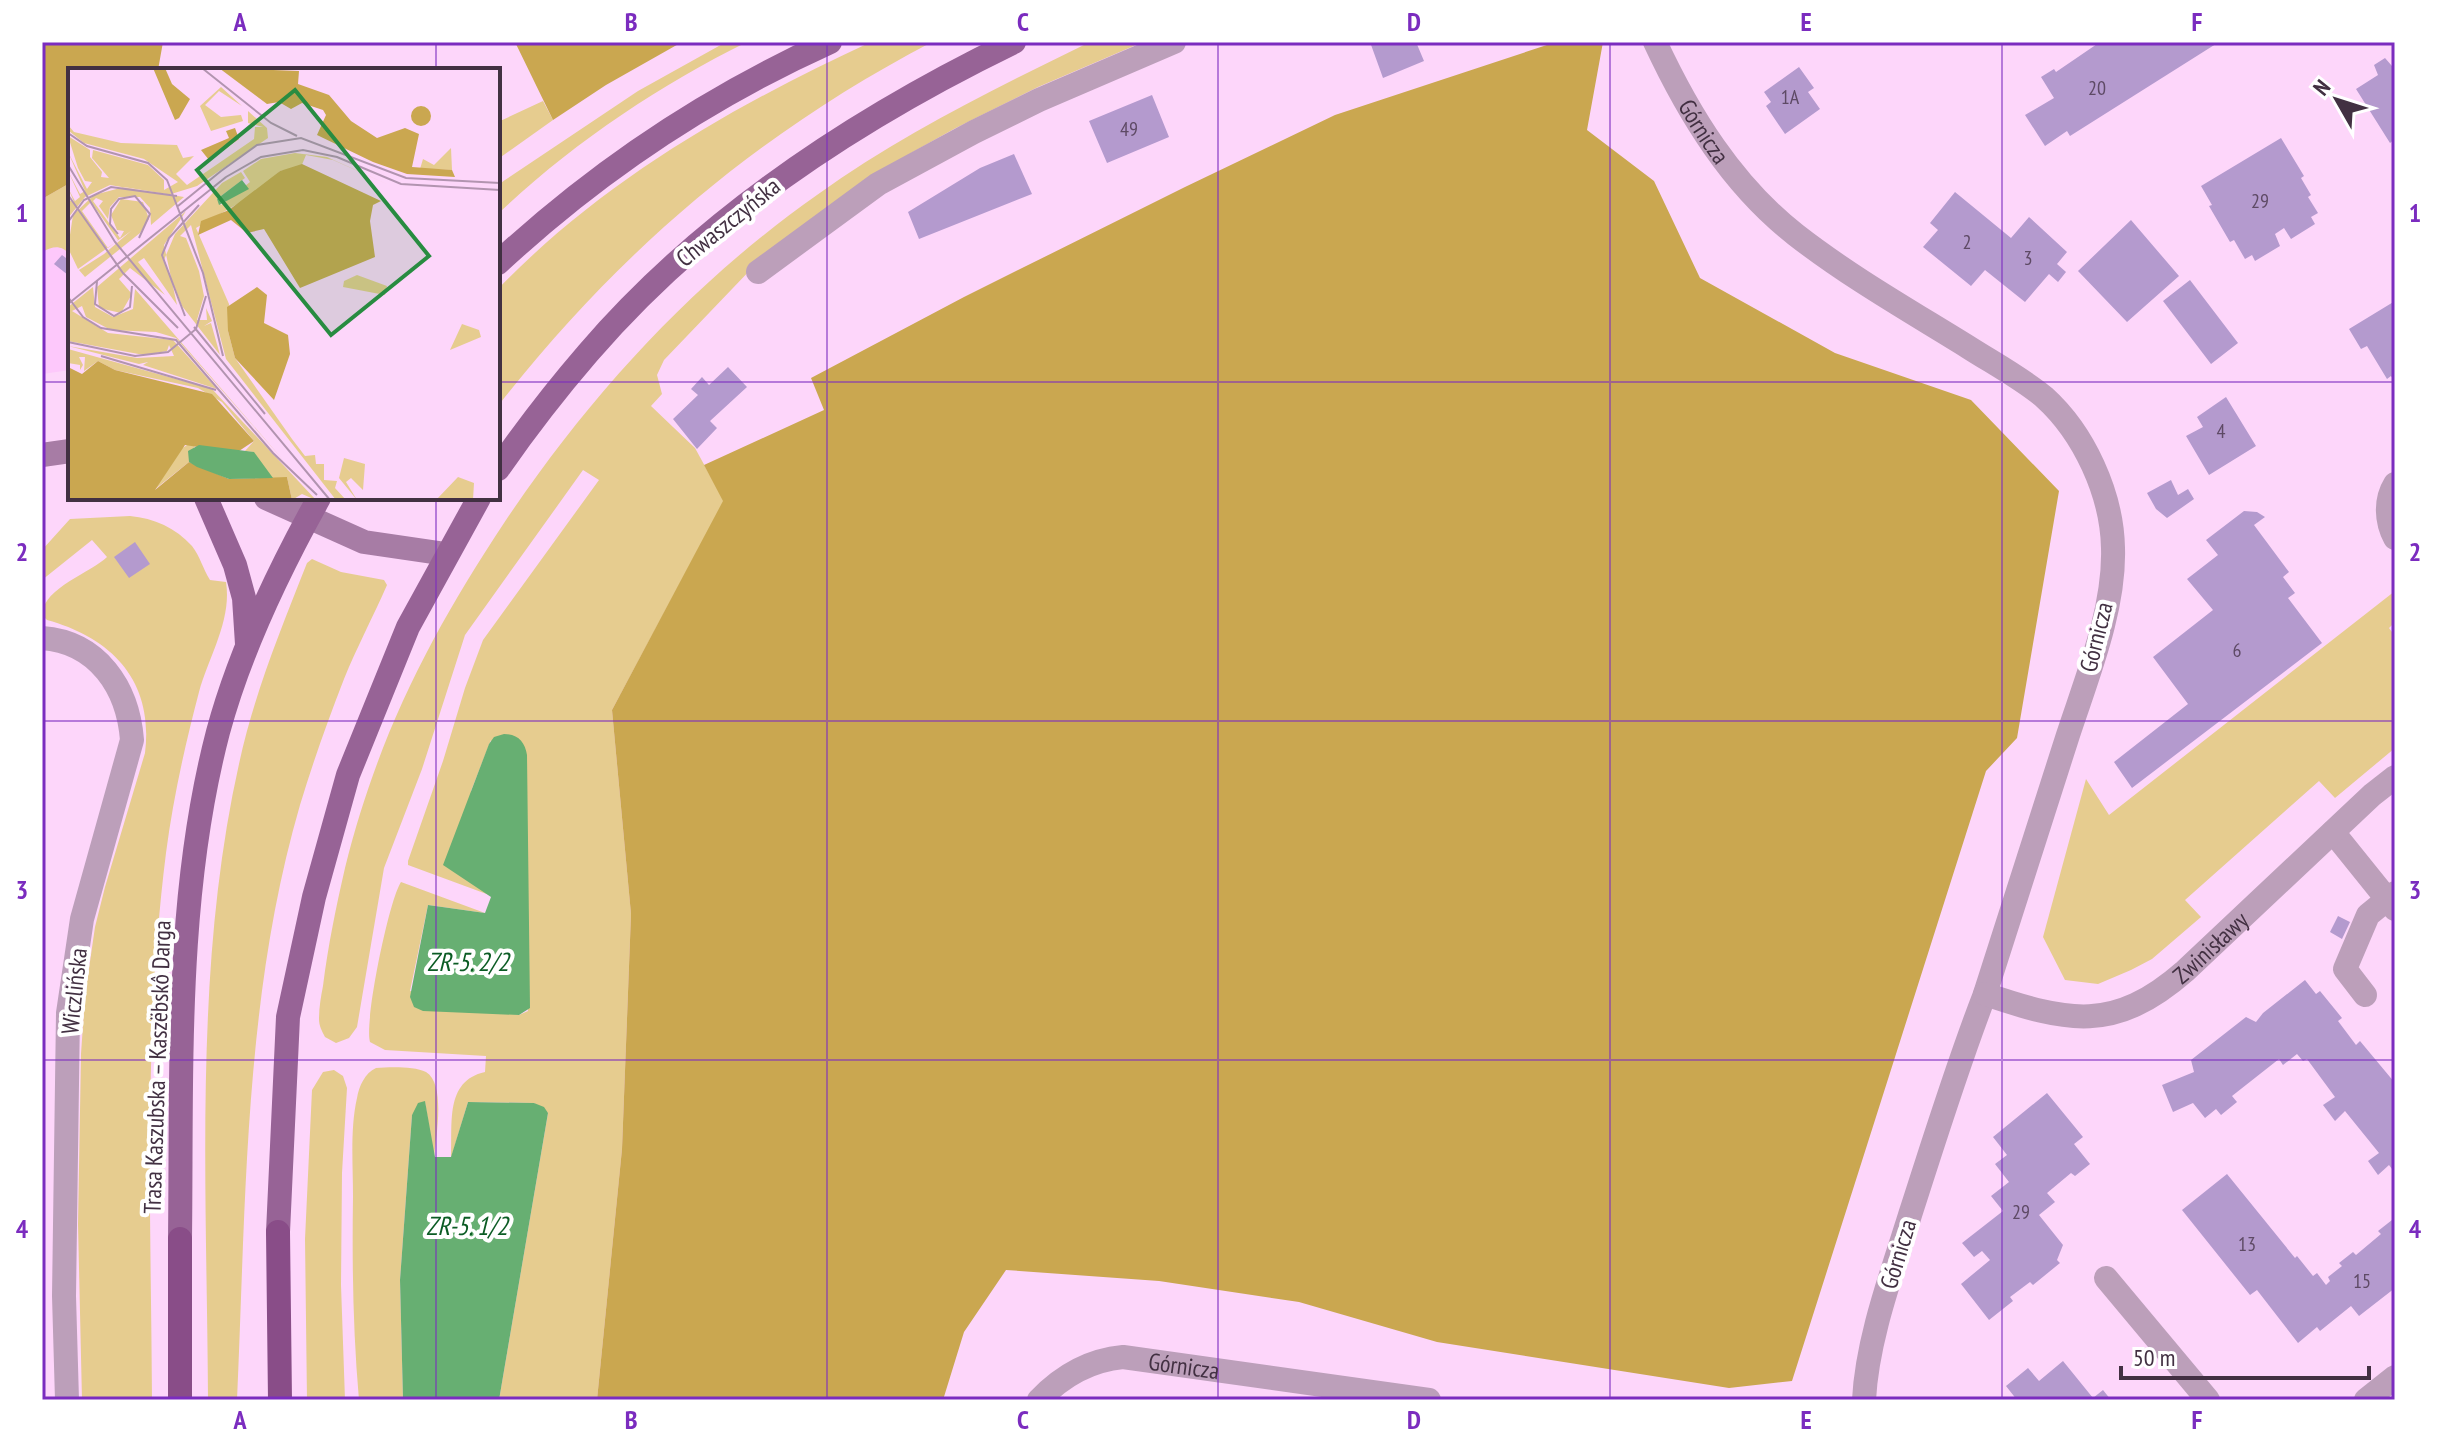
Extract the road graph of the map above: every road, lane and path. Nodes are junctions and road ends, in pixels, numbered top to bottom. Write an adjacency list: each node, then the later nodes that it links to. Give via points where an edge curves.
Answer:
1 (830, 42): 5 (main road, via 697,111 612,167)
2 (1014, 42): 9 (main road, Chwaszczyńska, via 892,105 725,222 588,352)
3 (1174, 42): 6 (street, via 1039,100 878,184)
4 (1655, 42): 22 (street, Górnicza, via 1701,128 1760,202 1853,275 2044,398 2079,442 2103,490 2113,547 2099,639)
5 (500, 261)
6 (758, 272)
7 (68, 451): 8 (main road)
8 (42, 455)
9 (500, 466)
10 (2395, 484): 15 (street, via 2388,510)
11 (207, 500): 18 (main road, via 235,565 244,598)
12 (276, 500): 14 (main road)
13 (478, 500): 16 (main road)
14 (314, 508): 16 (main road, via 364,542); 18 (main road, Trasa Kaszubska – Kaszëbskô Darga)
15 (2395, 538)
16 (446, 554): 24 (main road, via 408,627 348,775 314,897 288,1017)
17 (42, 638): 29 (street, Wiczlińska, via 61,639 99,661 123,694 132,740 82,919 68,1013)
18 (247, 647): 25 (main road, Trasa Kaszubska – Kaszëbskô Darga, via 218,732 196,845 184,969)
19 (2395, 777): 20 (street, Zwinisławy)
20 (2333, 832): 21 (street); 22 (street, Zwinisławy, via 2195,963 2143,1002 2107,1015 2067,1017)
21 (2392, 900): 23 (street, via 2368,915 2345,969)
22 (1985, 994): 34 (street, Górnicza, via 1889,1282)
23 (2365, 995)
24 (278, 1232): 31 (highway)
25 (180, 1239): 30 (highway, Trasa Kaszubska – Kaszëbskô Darga)
26 (2106, 1278): 35 (street)
27 (2395, 1377): 36 (street)
28 (1340, 1393): 32 (street, Górnicza, via 1123,1357 1101,1359 1060,1381); 33 (street, Górnicza)
29 (67, 1400)
30 (180, 1400)
31 (280, 1400)
32 (1039, 1400)
33 (1429, 1400)
34 (1864, 1400)
35 (2208, 1400)
36 (2366, 1400)

